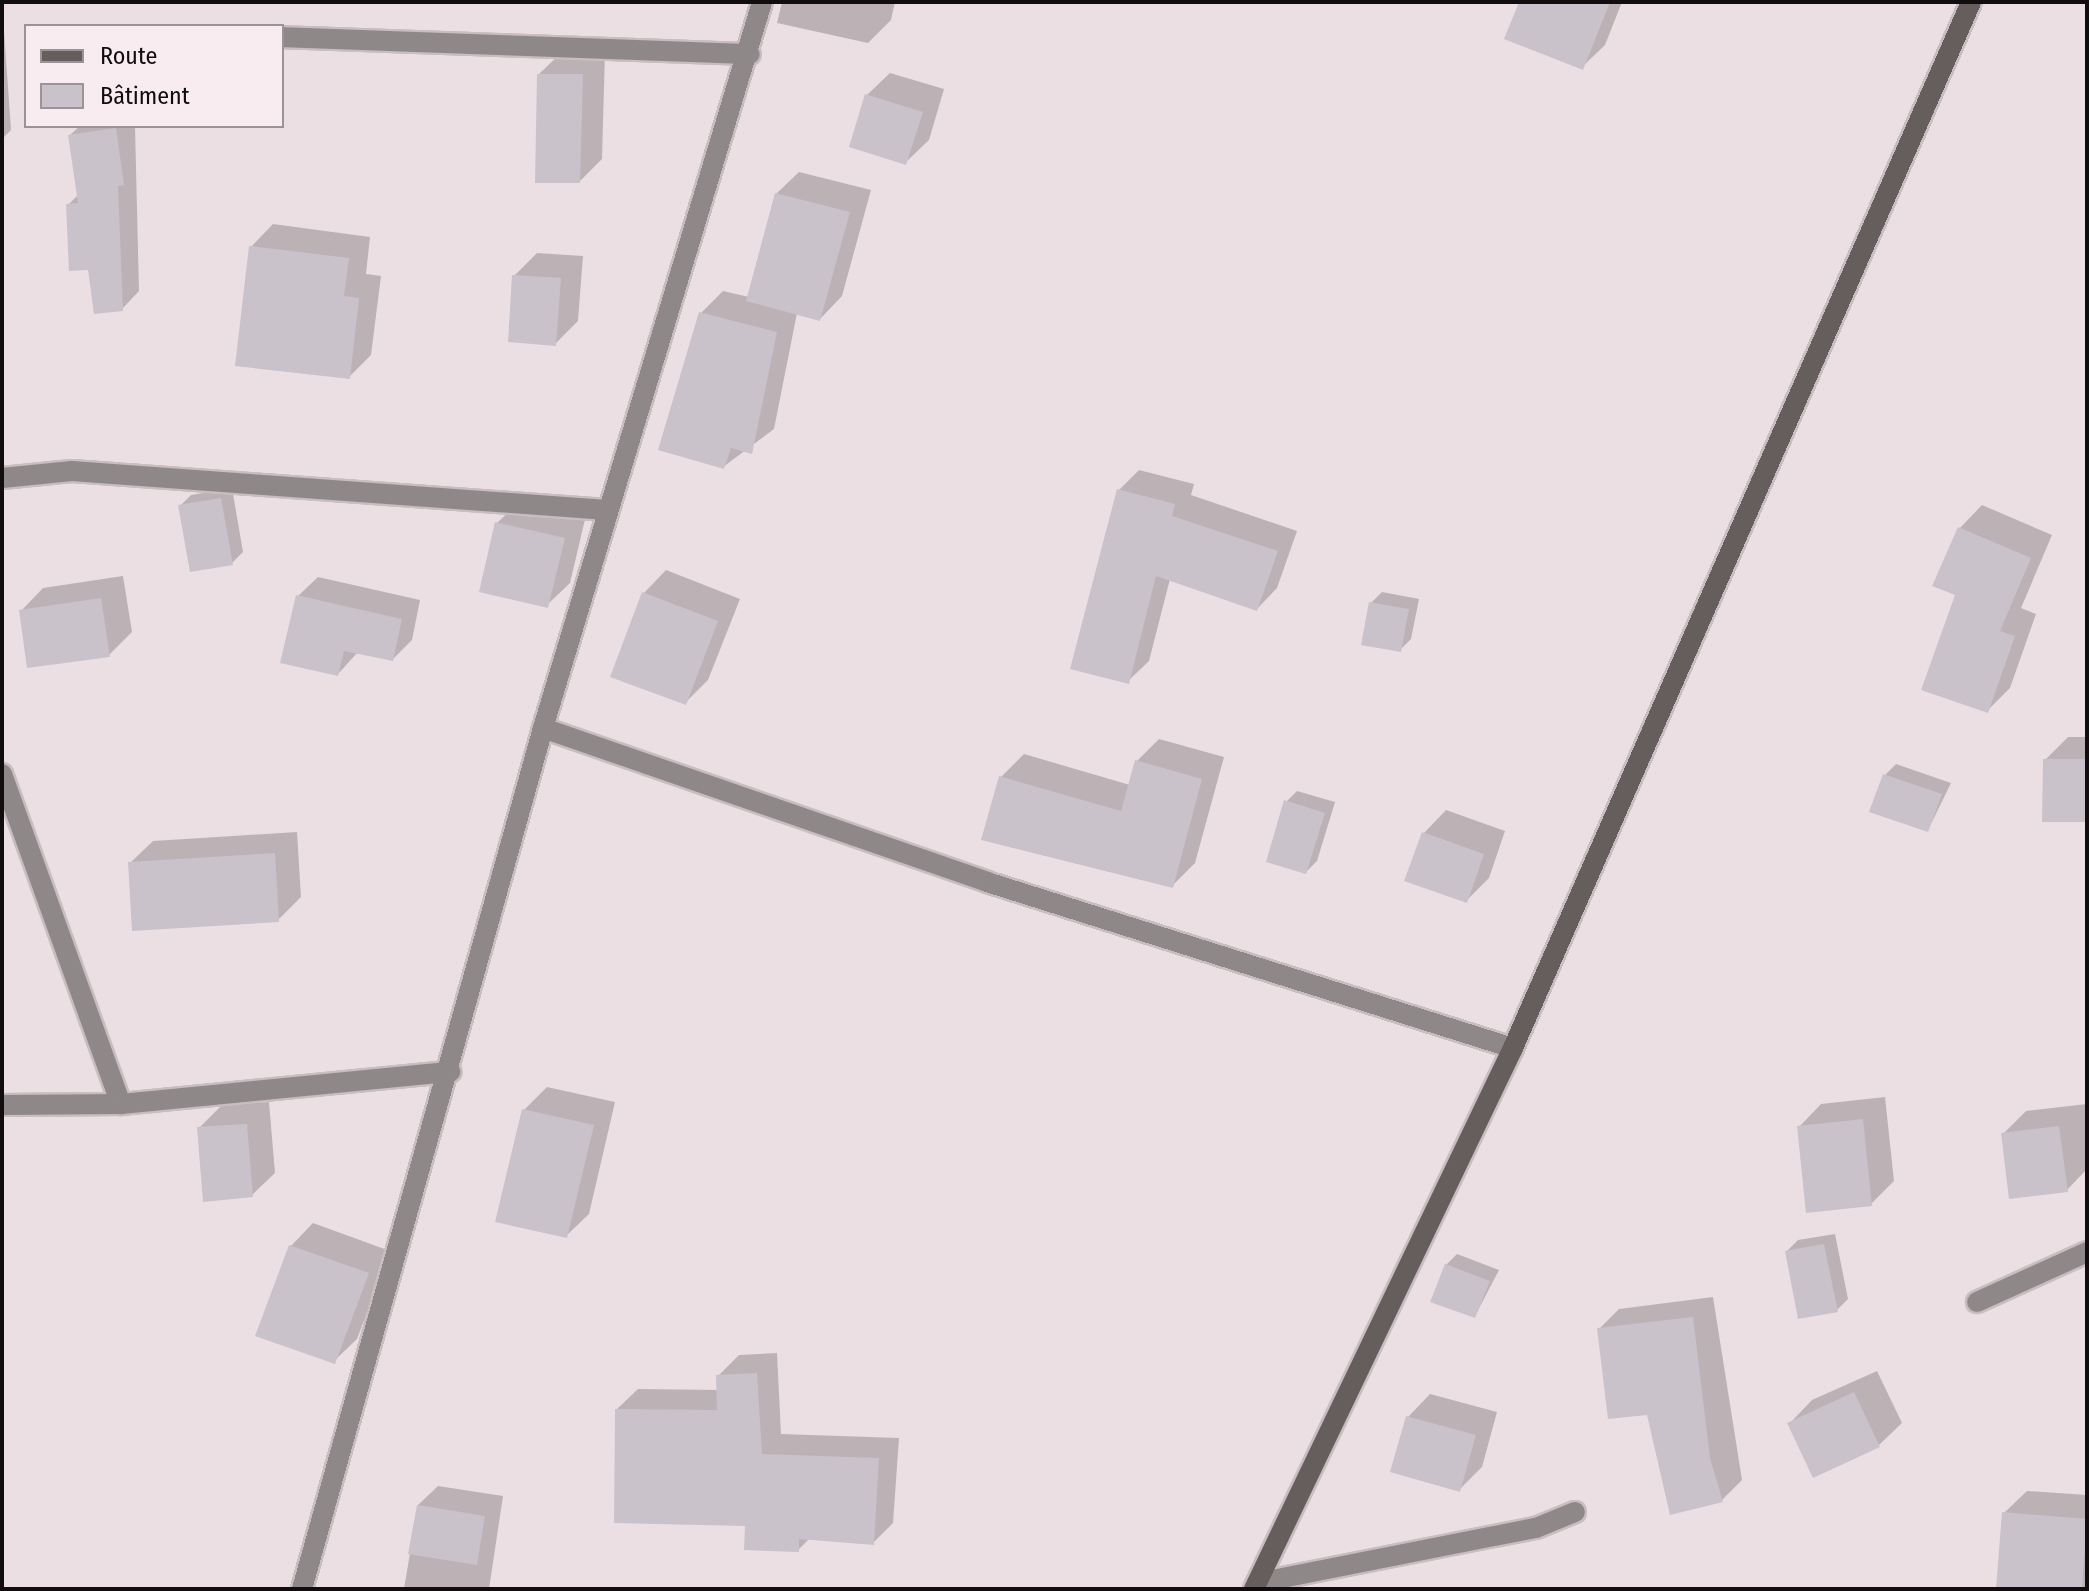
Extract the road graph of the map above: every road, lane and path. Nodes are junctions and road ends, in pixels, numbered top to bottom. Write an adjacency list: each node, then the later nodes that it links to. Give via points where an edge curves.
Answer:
1 (762, 2): 4 (street)
2 (1971, 2): 9 (street)
3 (284, 37): 4 (street)
4 (750, 54): 6 (street)
5 (2, 478): 6 (street, via 72,471)
6 (607, 510): 7 (street)
7 (543, 728): 9 (street, via 987,882); 10 (street)
8 (2, 774): 11 (street)
9 (1513, 1048): 16 (street)
10 (450, 1072): 11 (street); 17 (street)
11 (121, 1104): 12 (street)
12 (2, 1105)
13 (2087, 1252): 14 (street)
14 (1977, 1302)
15 (1575, 1512): 16 (street, via 1536,1528)
16 (1255, 1586)
17 (302, 1589)

